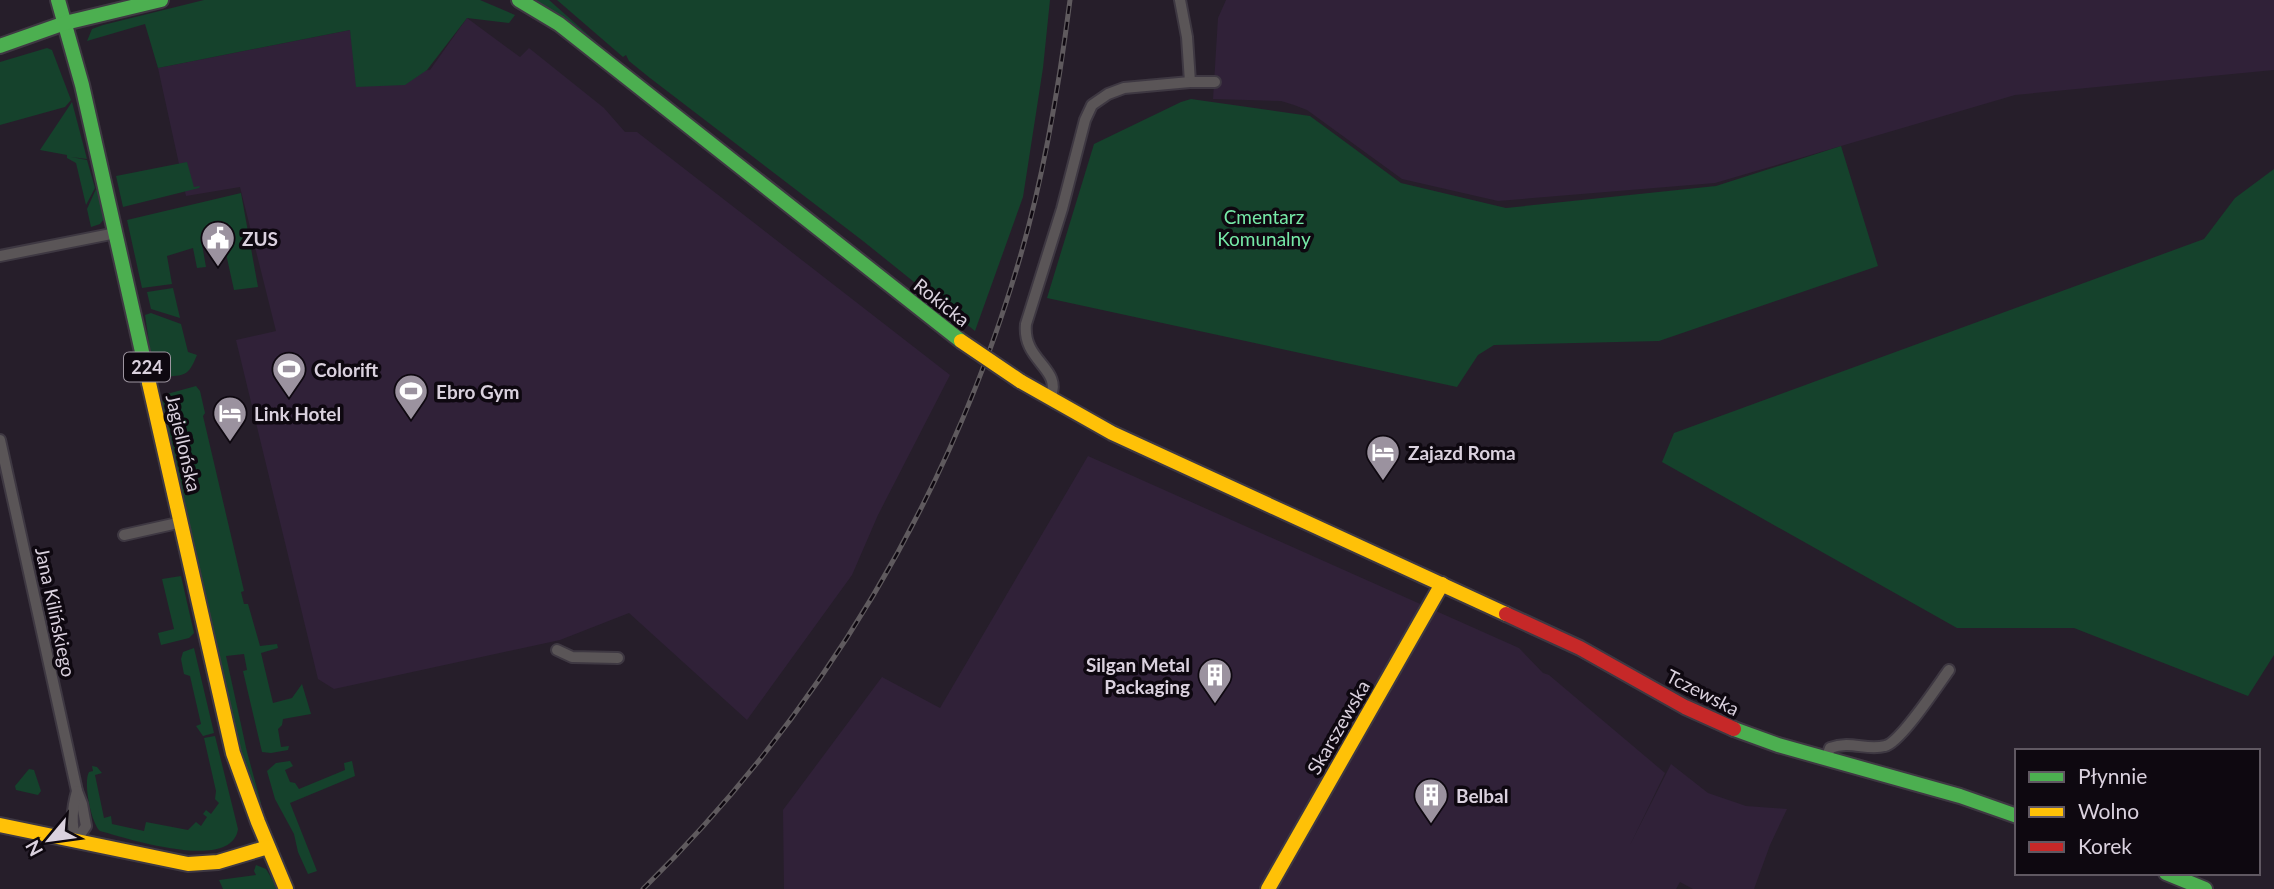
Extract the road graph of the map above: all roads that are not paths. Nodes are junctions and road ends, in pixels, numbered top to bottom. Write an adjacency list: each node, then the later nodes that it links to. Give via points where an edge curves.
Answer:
1 (58, 0): 5 (street, Jagiellońska / 224)
2 (161, 0): 5 (street)
3 (519, 0): 11 (street, Rokicka, bridge, via 559,24 961,341)
4 (1180, 0): 7 (street)
5 (65, 23): 6 (street); 9 (street, Jagiellońska / 224)
6 (0, 46)
7 (1190, 82): 8 (street); 11 (street, via 1108,94 1092,105 1085,120 1026,324 1030,351 1054,381)
8 (1215, 82)
9 (116, 233): 10 (street); 13 (street, Jagiellońska / 224)
10 (0, 256)
11 (1050, 399): 15 (street, Rokicka, via 1112,433)
12 (0, 440): 23 (street, Jana Kilińskiego, via 77,791 72,825)
13 (182, 522): 14 (street); 24 (street, Jagiellońska / 224, via 233,753)
14 (124, 535)
15 (1389, 560): 16 (street, Tczewska)
16 (1442, 584): 20 (street, Tczewska, via 1580,648 1711,719); 27 (street, Skarszewska)
17 (558, 650): 18 (street, via 572,657)
18 (618, 658)
19 (1949, 670): 20 (street, via 1894,741 1880,747 1843,743 1830,748)
20 (1826, 759): 21 (street, Tczewska)
21 (2015, 815)
22 (0, 825): 23 (street)
23 (76, 841): 24 (street, via 205,865)
24 (268, 847): 26 (street, Jagiellońska / 224)
25 (2171, 875): 28 (street)
26 (286, 889)
27 (1268, 889)
28 (2205, 889)

